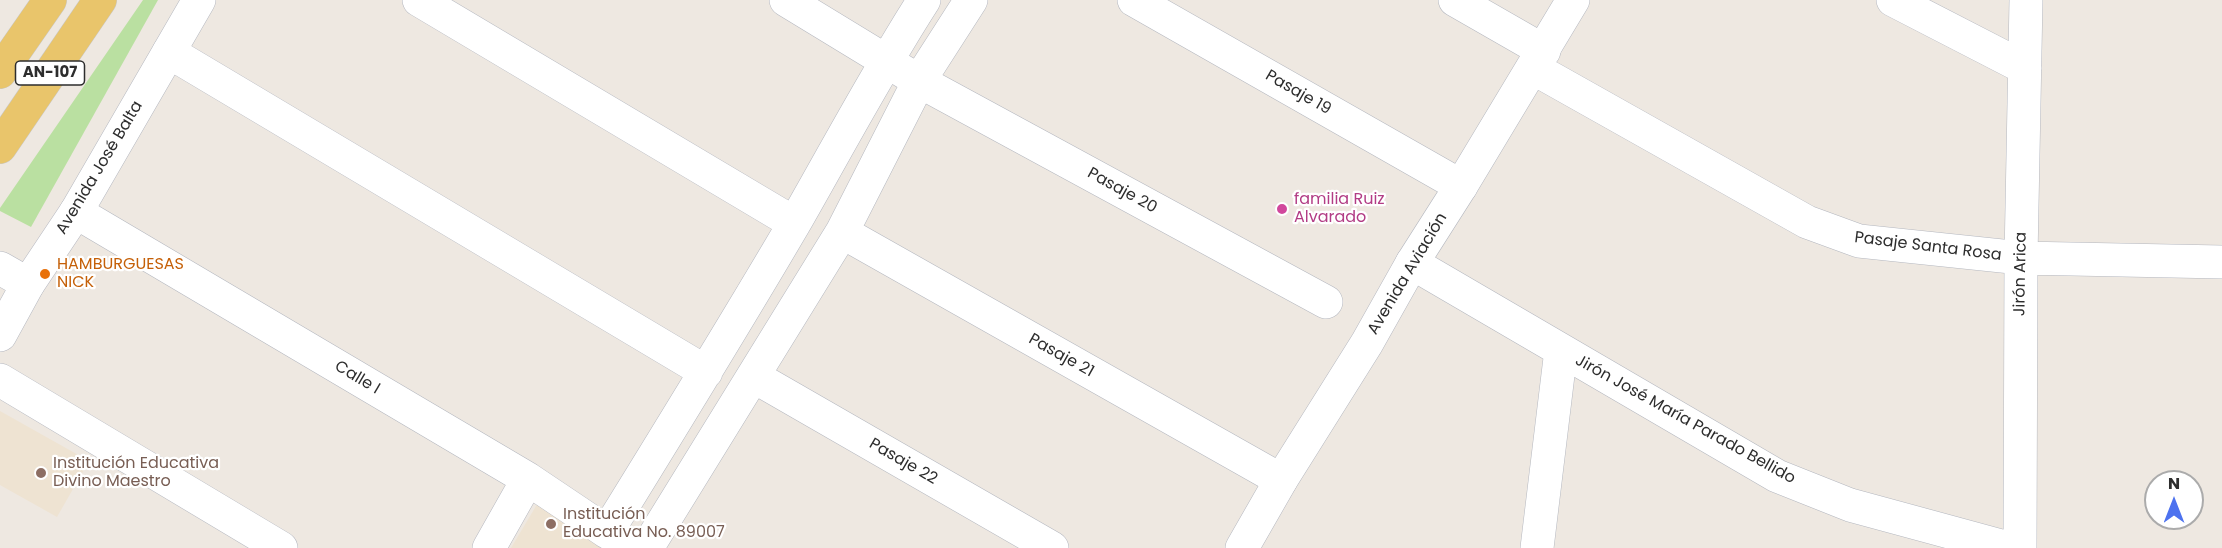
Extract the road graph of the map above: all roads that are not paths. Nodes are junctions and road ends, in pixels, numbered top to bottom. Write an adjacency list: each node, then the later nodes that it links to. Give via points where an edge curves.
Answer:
1 (50, 0): 17 (main road, AN-107)
2 (100, 0): 19 (main road, AN-107)
3 (199, 0): 13 (street, Avenida José Balta)
4 (419, 0): 22 (street)
5 (786, 0): 15 (street, Pasaje 20)
6 (924, 0): 15 (street)
7 (971, 0): 18 (street)
8 (1134, 0): 20 (street, Pasaje 19)
9 (1455, 0): 14 (street, Pasaje Santa Rosa)
10 (1574, 0): 14 (street, Avenida Aviación)
11 (1893, 0): 16 (street)
12 (2026, 0): 16 (street, Jirón Arica)
13 (169, 52): 21 (street, Avenida José Balta); 32 (street)
14 (1538, 59): 20 (street, Avenida Aviación); 24 (street, Pasaje Santa Rosa, via 1807,222 1859,241)
15 (885, 60): 18 (street, Pasaje 20); 22 (street)
16 (2025, 68): 24 (street, Jirón Arica)
17 (0, 72)
18 (919, 81): 23 (street); 29 (street, Pasaje 20)
19 (0, 147)
20 (1461, 186): 26 (street, Avenida Aviación)
21 (76, 212): 28 (street, Avenida José Balta); 35 (street, Calle I)
22 (794, 223): 32 (street)
23 (842, 232): 33 (street); 36 (street, Pasaje 21)
24 (2021, 258): 25 (street, Pasaje Santa Rosa); 46 (street, Jirón Arica)
25 (2222, 262)
26 (1412, 263): 31 (street, Jirón José María Parado Bellido); 36 (street, Avenida Aviación)
27 (0, 268): 28 (street)
28 (28, 284): 30 (street, Avenida José Balta)
29 (1326, 302)
30 (0, 335)
31 (1561, 350): 44 (street); 45 (street, Jirón José María Parado Bellido, via 1777,476 1850,505)
32 (706, 372): 37 (street)
33 (753, 376): 41 (street); 42 (street, Pasaje 22)
34 (0, 380): 38 (street)
35 (528, 479): 37 (street, Calle I); 39 (street)
36 (1281, 480): 43 (street, Avenida Aviación)
37 (607, 532): 40 (street, Calle I)
38 (280, 548)
39 (489, 548)
40 (635, 548)
41 (647, 548)
42 (1052, 548)
43 (1242, 548)
44 (1537, 548)
45 (2008, 548)
46 (2020, 548)

